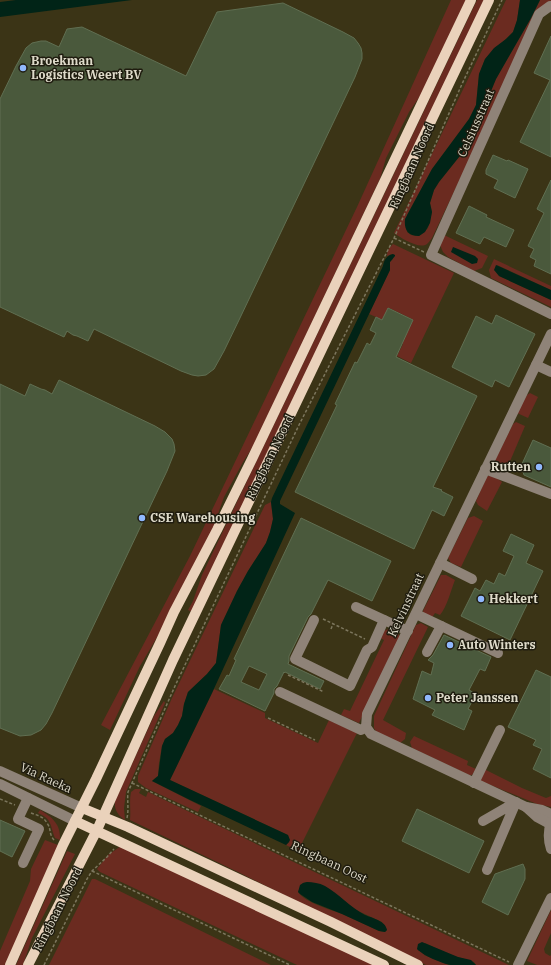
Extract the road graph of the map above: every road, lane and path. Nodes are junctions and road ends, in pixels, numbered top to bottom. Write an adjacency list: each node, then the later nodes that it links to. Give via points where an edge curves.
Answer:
1 (471, 0): 40 (main road, Ringbaan Noord, via 252,459 168,624)
2 (488, 0): 42 (main road, Ringbaan Noord, via 173,660)
3 (502, 0): 5 (path, Ringbaan Noord)
4 (551, 6): 6 (street, Celsiusstraat, via 540,14)
5 (394, 238): 6 (path); 34 (path, Ringbaan Noord, via 296,433 175,686)
6 (431, 255): 7 (street)
7 (551, 314)
8 (551, 334): 9 (street, Kelvinstraat)
9 (536, 365): 10 (street); 11 (street, Kelvinstraat)
10 (551, 372)
11 (486, 469): 12 (street); 13 (street, Kelvinstraat)
12 (551, 494)
13 (440, 563): 14 (street); 16 (street, Kelvinstraat)
14 (472, 579)
15 (356, 607): 18 (street)
16 (416, 614): 20 (street); 22 (street, Kelvinstraat)
17 (314, 620): 19 (path, via 316,615); 23 (street, via 295,659 350,686 367,650)
18 (384, 620): 22 (street); 23 (street)
19 (333, 624): 21 (path); 23 (path)
20 (441, 626): 24 (street); 25 (street)
21 (331, 629)
22 (408, 631): 30 (street, Kelvinstraat, via 367,714)
23 (374, 643)
24 (427, 652)
25 (498, 653)
26 (288, 675): 28 (path)
27 (280, 692): 30 (street, via 361,730)
28 (324, 692)
29 (268, 718): 32 (path)
30 (366, 727): 35 (street, via 371,734)
31 (500, 730): 35 (street)
32 (315, 740)
33 (0, 771): 40 (street, Via Raeka)
34 (132, 783): 46 (path, Ringbaan Noord, via 128,792 128,814); 55 (path, Ringbaan Oost)
35 (474, 783): 39 (street)
36 (0, 784): 37 (street, Via Raeka)
37 (28, 798): 41 (street); 45 (street, Via Raeka)
38 (0, 799): 41 (path)
39 (516, 802): 43 (street); 44 (street, via 538,817); 52 (street)
40 (82, 808): 42 (main road); 45 (main road, Ringbaan Noord)
41 (23, 809): 49 (path, via 42,818 48,824 54,840); 51 (street, via 18,819 39,829)
42 (103, 816): 46 (main road); 47 (main road, Ringbaan Noord)
43 (483, 820)
44 (551, 820): 50 (street, via 548,834)
45 (76, 821): 47 (main road); 49 (main road, Ringbaan Noord)
46 (124, 825): 61 (main road)
47 (97, 830): 48 (main road); 57 (main road, Ringbaan Noord)
48 (118, 840): 53 (path, Ringbaan Noord, via 111,852); 60 (main road)
49 (63, 845): 56 (main road, Ringbaan Noord)
50 (551, 850)
51 (23, 863)
52 (487, 870)
53 (92, 871): 58 (path, Ringbaan Noord, via 86,878); 59 (path)
54 (551, 898): 55 (street)
55 (513, 963)
56 (10, 965)
57 (28, 965)
58 (44, 965)
59 (290, 965)
60 (384, 965)
61 (418, 965)

